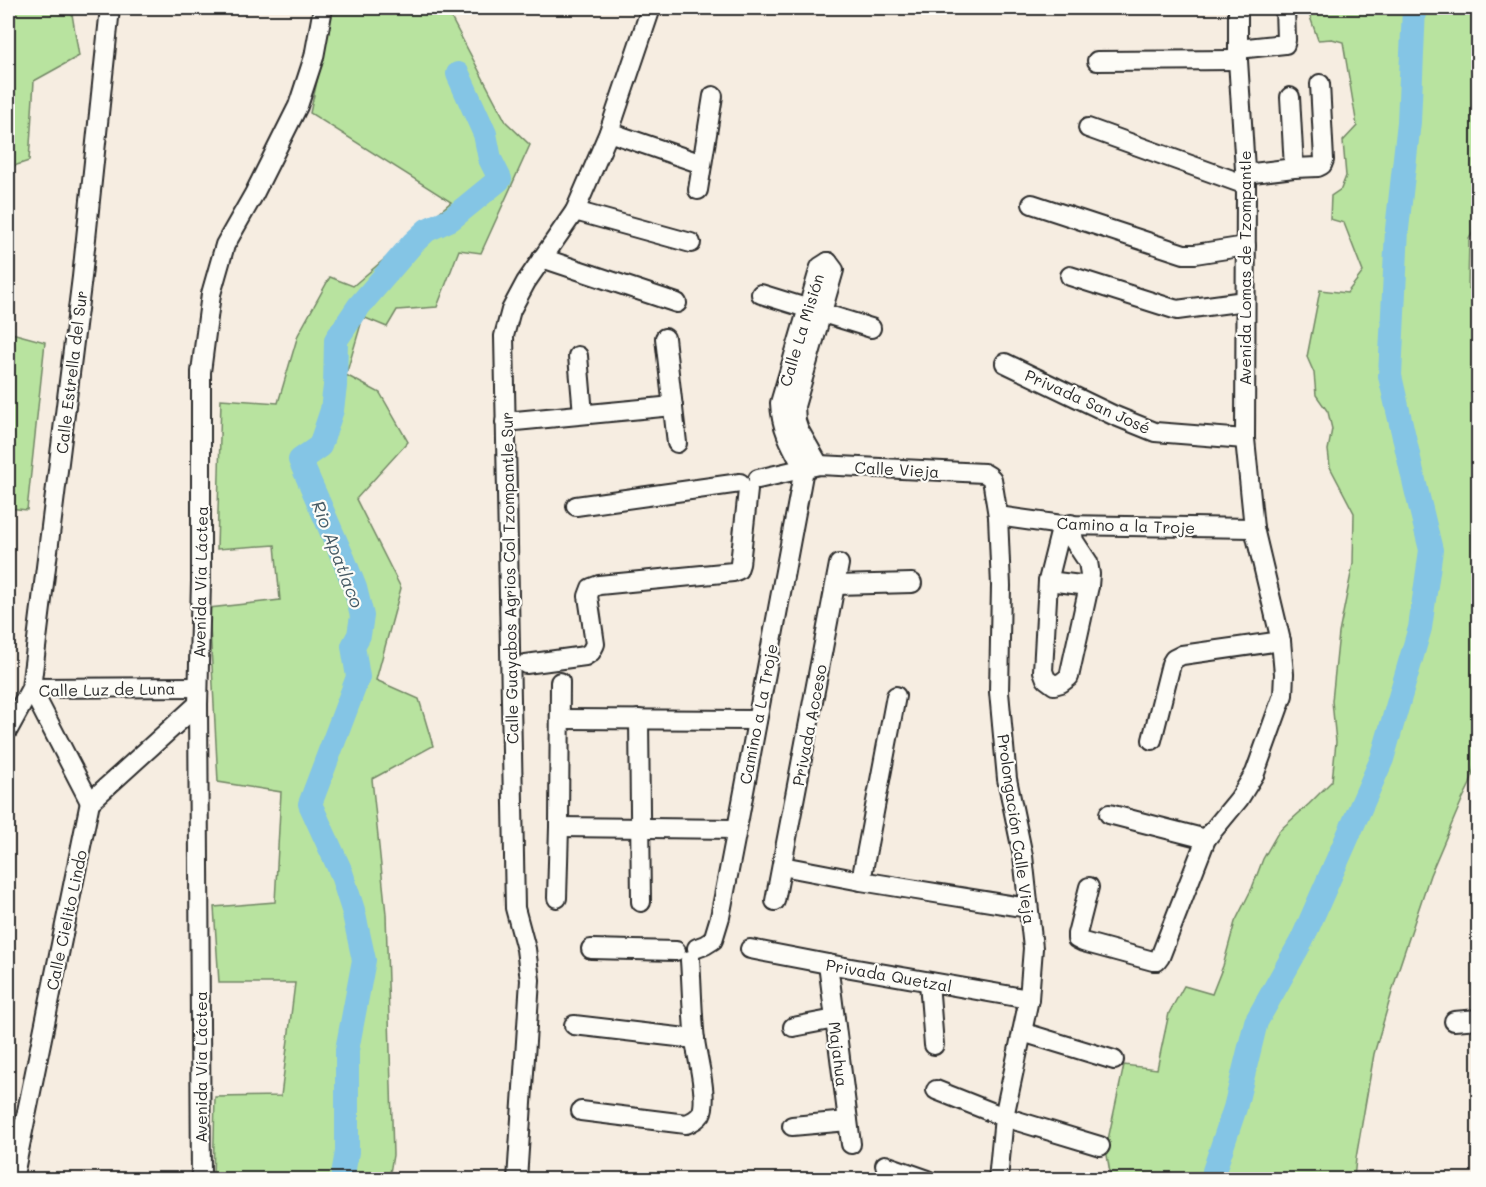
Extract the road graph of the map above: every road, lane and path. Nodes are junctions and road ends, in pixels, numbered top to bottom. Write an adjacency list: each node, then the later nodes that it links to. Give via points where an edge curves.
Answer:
1 (110, 8): 52 (street, Calle Estrella del Sur, via 82,277)
2 (323, 8): 53 (street, Avenida Vía Láctea, via 314,57 298,106 225,245 211,294 201,372)
3 (651, 8): 12 (street, Calle Guayabos Agrios Col Tzompantle Sur)
4 (1238, 8): 6 (street, Avenida Lomas de Tzompantle)
5 (1285, 8): 6 (street, via 1285,44)
6 (1238, 54): 7 (street); 15 (street, Avenida Lomas de Tzompantle)
7 (1097, 61)
8 (1320, 84): 14 (street, via 1324,160 1318,167)
9 (713, 96): 13 (street)
10 (1290, 97): 14 (street)
11 (1088, 128): 15 (street)
12 (609, 132): 13 (street); 18 (street, Calle Guayabos Agrios Col Tzompantle Sur)
13 (702, 164): 16 (street)
14 (1294, 168): 15 (street)
15 (1246, 179): 20 (street, Avenida Lomas de Tzompantle)
16 (698, 190)
17 (1032, 204): 20 (street, via 1184,254)
18 (575, 210): 19 (street); 22 (street, Calle Guayabos Agrios Col Tzompantle Sur)
19 (691, 243)
20 (1246, 246): 25 (street, Avenida Lomas de Tzompantle)
21 (830, 254): 27 (street, Calle La Misión, via 834,270)
22 (542, 258): 26 (street); 34 (street, Calle Guayabos Agrios Col Tzompantle Sur, via 511,310 504,336)
23 (1070, 276): 25 (street, via 1178,310)
24 (761, 294): 27 (street)
25 (1245, 301): 35 (street, Avenida Lomas de Tzompantle)
26 (677, 303)
27 (815, 311): 28 (street); 37 (street, Calle La Misión, via 795,406 785,434)
28 (872, 328)
29 (665, 338): 32 (street)
30 (578, 356): 33 (street)
31 (1005, 363): 35 (street, Privada San José, via 1155,432)
32 (673, 406): 33 (street); 36 (street)
33 (583, 414): 34 (street)
34 (505, 422): 98 (street, Calle Guayabos Agrios Col Tzompantle Sur, via 515,908 530,980)
35 (1245, 439): 43 (street, Avenida Lomas de Tzompantle)
36 (677, 443)
37 (811, 467): 38 (street, Calle Vieja); 39 (street, Calle Vieja); 57 (street, Camino a La Troje)
38 (989, 476): 41 (street, Prolongación Calle Vieja)
39 (749, 484): 40 (street, Calle Vieja); 50 (street, via 738,570 591,588 588,596 595,644 591,652)
40 (576, 506)
41 (998, 516): 42 (street, Camino a la Troje); 72 (street, Prolongación Calle Vieja, via 999,693 1007,779 1023,856)
42 (1066, 525): 43 (street, Camino a la Troje); 45 (street); 48 (street, via 1088,562)
43 (1254, 528): 49 (street, Avenida Lomas de Tzompantle)
44 (839, 564): 47 (street, Privada Acceso)
45 (1047, 581): 48 (street); 48 (street, via 1043,671 1054,684 1069,677)
46 (912, 583): 47 (street)
47 (836, 585): 66 (street, Privada Acceso)
48 (1089, 586)
49 (1281, 641): 59 (street, via 1174,659); 65 (street, Avenida Lomas de Tzompantle, via 1283,694 1258,764 1239,799)
50 (526, 664)
51 (560, 682): 55 (street)
52 (31, 688): 53 (street, Calle Luz de Luna); 58 (street, Calle Estrella del Sur); 60 (street, Calle Luz de Luna)
53 (198, 696): 60 (street); 97 (street, Avenida Vía Láctea)
54 (896, 696): 67 (street)
55 (560, 719): 56 (street); 62 (street)
56 (639, 719): 57 (street); 63 (street)
57 (757, 720): 64 (street, Camino a La Troje)
58 (8, 730)
59 (1152, 740)
60 (90, 802): 96 (street, Calle Cielito Lindo)
61 (1109, 814): 65 (street)
62 (559, 827): 63 (street); 69 (street)
63 (640, 828): 64 (street); 71 (street)
64 (737, 829): 75 (street, Camino a La Troje, via 713,940)
65 (1206, 839): 68 (street, Avenida Lomas de Tzompantle, via 1157,961 1077,939)
66 (782, 866): 67 (street); 70 (street, Privada Acceso)
67 (861, 881): 72 (street)
68 (1089, 887)
69 (557, 898)
70 (775, 901)
71 (640, 902)
72 (1028, 908): 78 (street, Prolongación Calle Vieja, via 1033,948)
73 (591, 949): 75 (street)
74 (750, 949): 76 (street, Privada Quetzal)
75 (688, 953): 85 (street)
76 (828, 964): 77 (street, Privada Quetzal); 79 (street, Majahua)
77 (929, 982): 78 (street, Privada Quetzal); 86 (street)
78 (1029, 999): 84 (street, Prolongación Calle Vieja)
79 (835, 1019): 83 (street); 91 (street, Majahua)
80 (1479, 1019): 81 (street)
81 (1454, 1021)
82 (574, 1026): 85 (street)
83 (794, 1028)
84 (1022, 1032): 87 (street); 90 (street, Prolongación Calle Vieja)
85 (695, 1039): 89 (street, via 704,1092 701,1113 695,1120 686,1124)
86 (934, 1046)
87 (1114, 1060)
88 (936, 1090): 90 (street)
89 (581, 1111)
90 (1004, 1117): 94 (street); 100 (street, Prolongación Calle Vieja)
91 (848, 1121): 92 (street); 93 (street, Majahua)
92 (792, 1126)
93 (851, 1144)
94 (1100, 1146)
95 (885, 1166): 99 (street)
96 (12, 1179)
97 (201, 1179)
98 (517, 1179)
99 (928, 1179)
100 (998, 1179)

